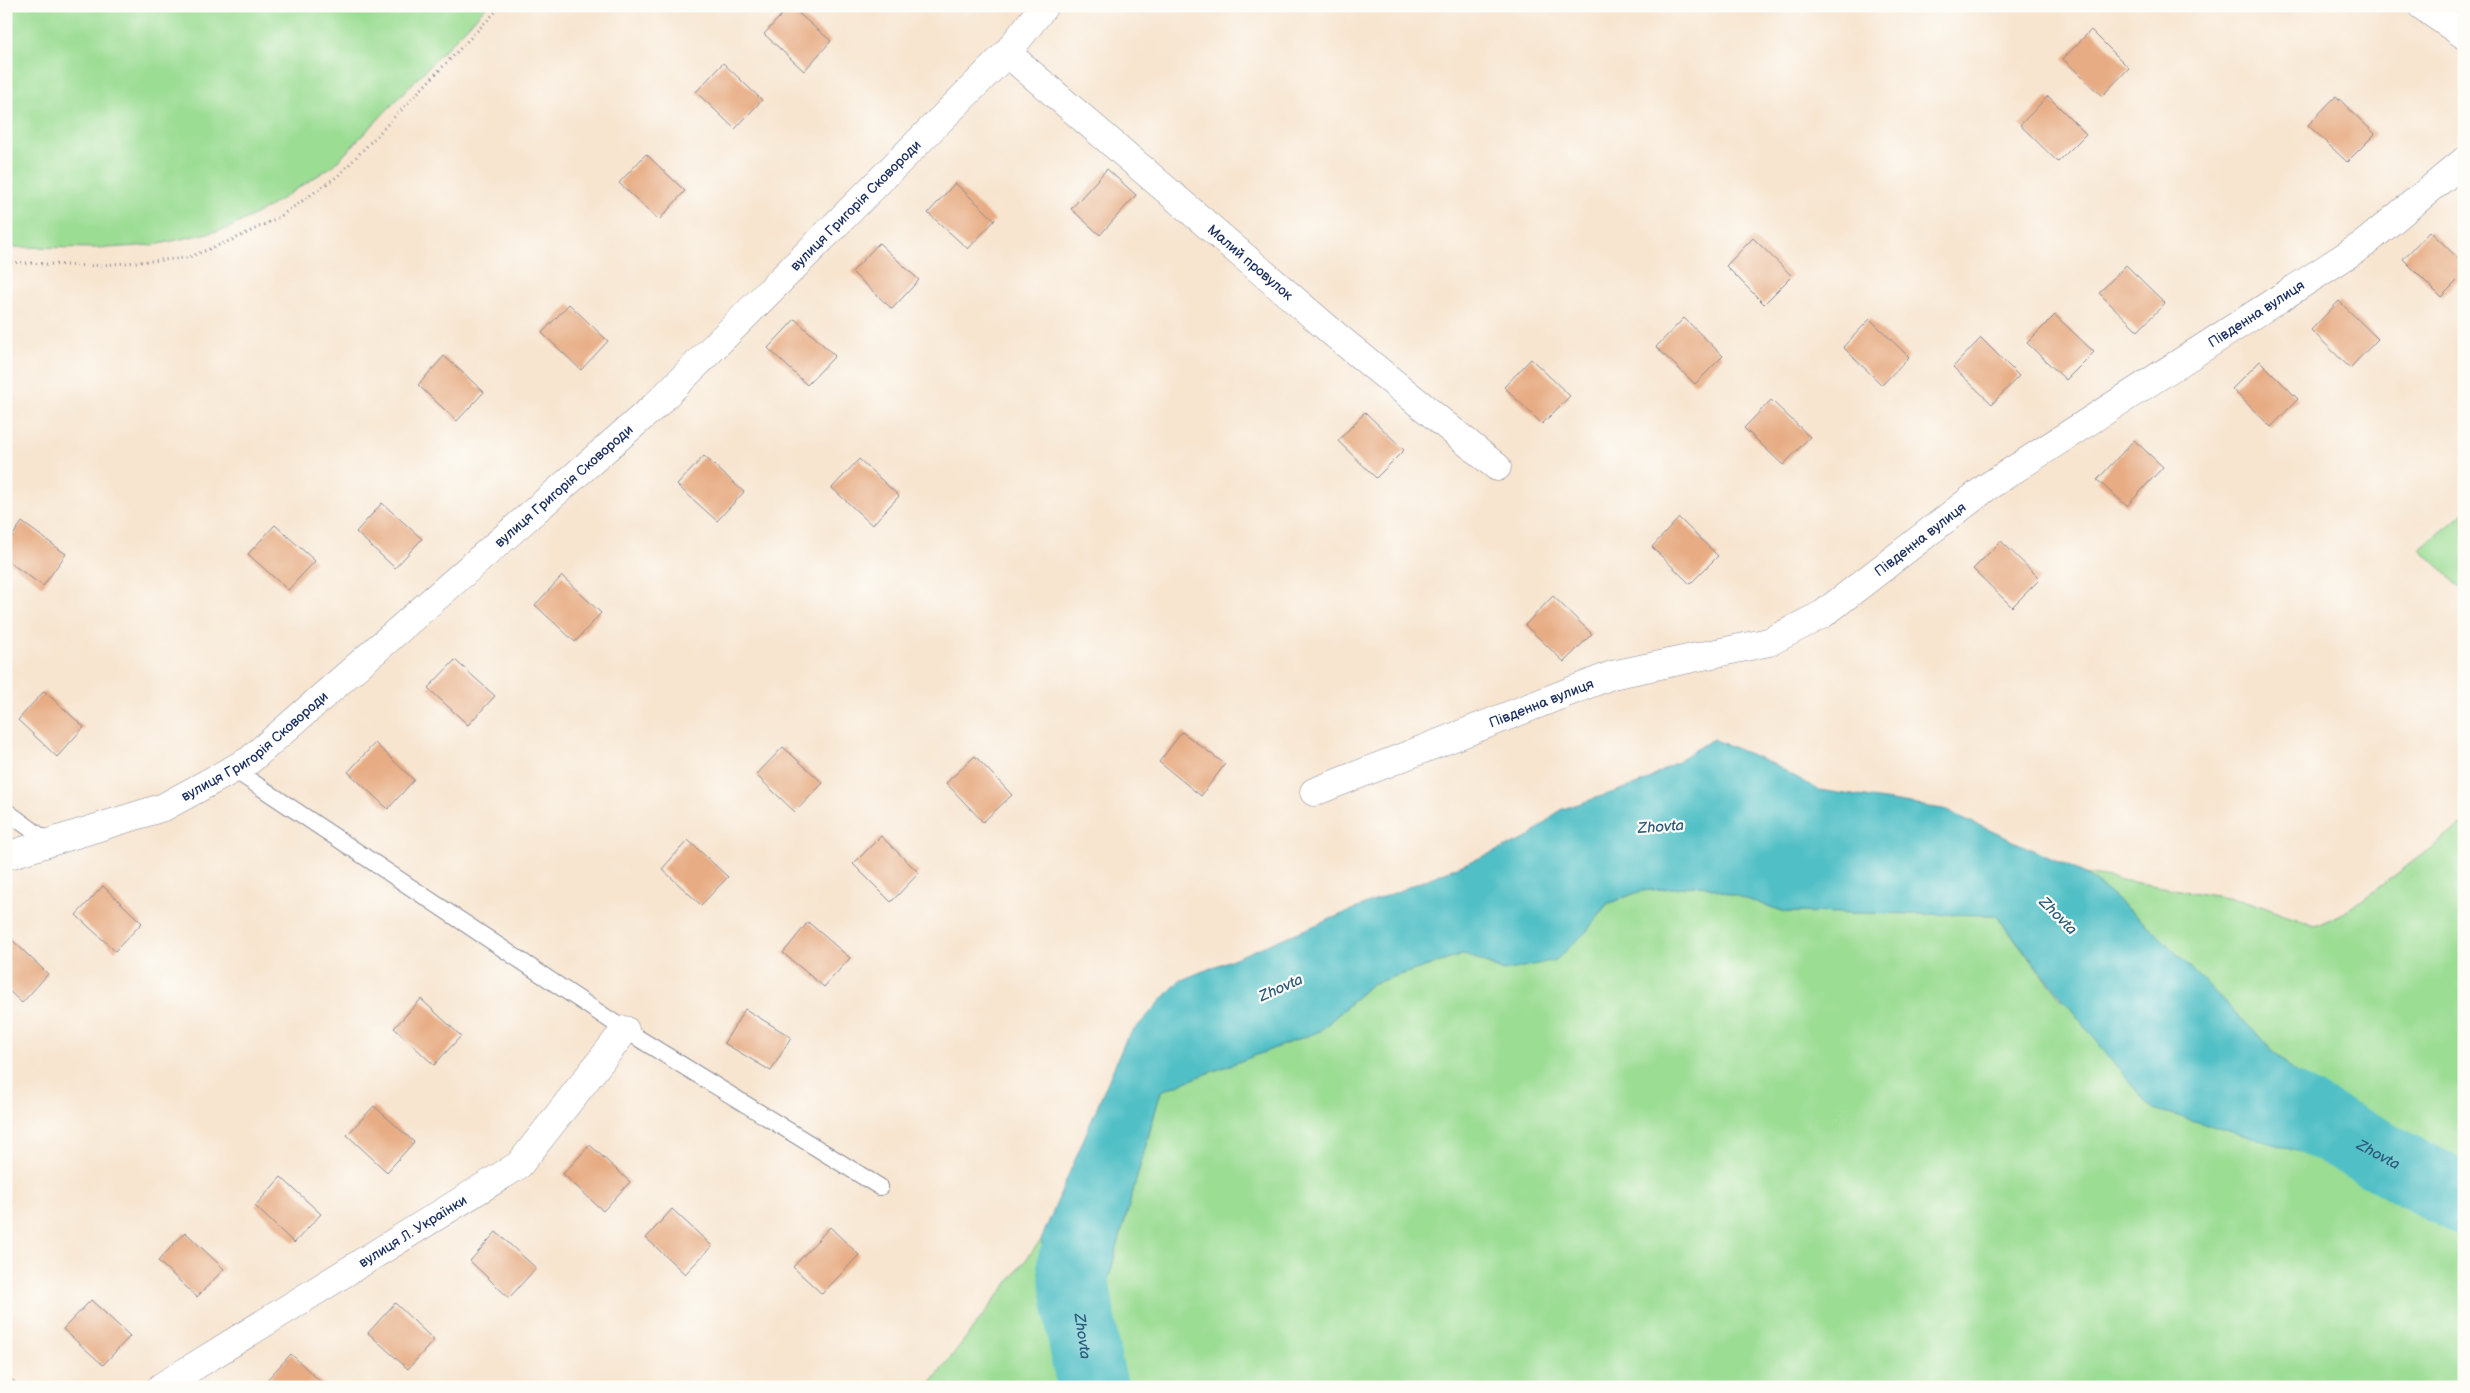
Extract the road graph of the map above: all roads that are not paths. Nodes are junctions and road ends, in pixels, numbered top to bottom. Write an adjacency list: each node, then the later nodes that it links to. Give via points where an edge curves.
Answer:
1 (1044, 6): 4 (street, вулиця Григорія Сковороди)
2 (2422, 6): 3 (street)
3 (2464, 35)
4 (1008, 53): 6 (street, Малий провулок, via 1340,339); 7 (street, вулиця Григорія Сковороди, via 657,404 250,760)
5 (2464, 161): 8 (street, Південна вулиця, via 2364,244 1987,486 1823,614 1769,642 1612,675)
6 (1497, 467)
7 (233, 769): 10 (street, вулиця Григорія Сковороди, via 164,807); 12 (lane)
8 (1314, 792)
9 (6, 811): 10 (lane)
10 (50, 843): 11 (street, вулиця Григорія Сковороди)
11 (6, 856)
12 (625, 1030): 13 (lane); 14 (street, вулиця Л. Українки, via 519,1165)
13 (880, 1187)
14 (161, 1387)

